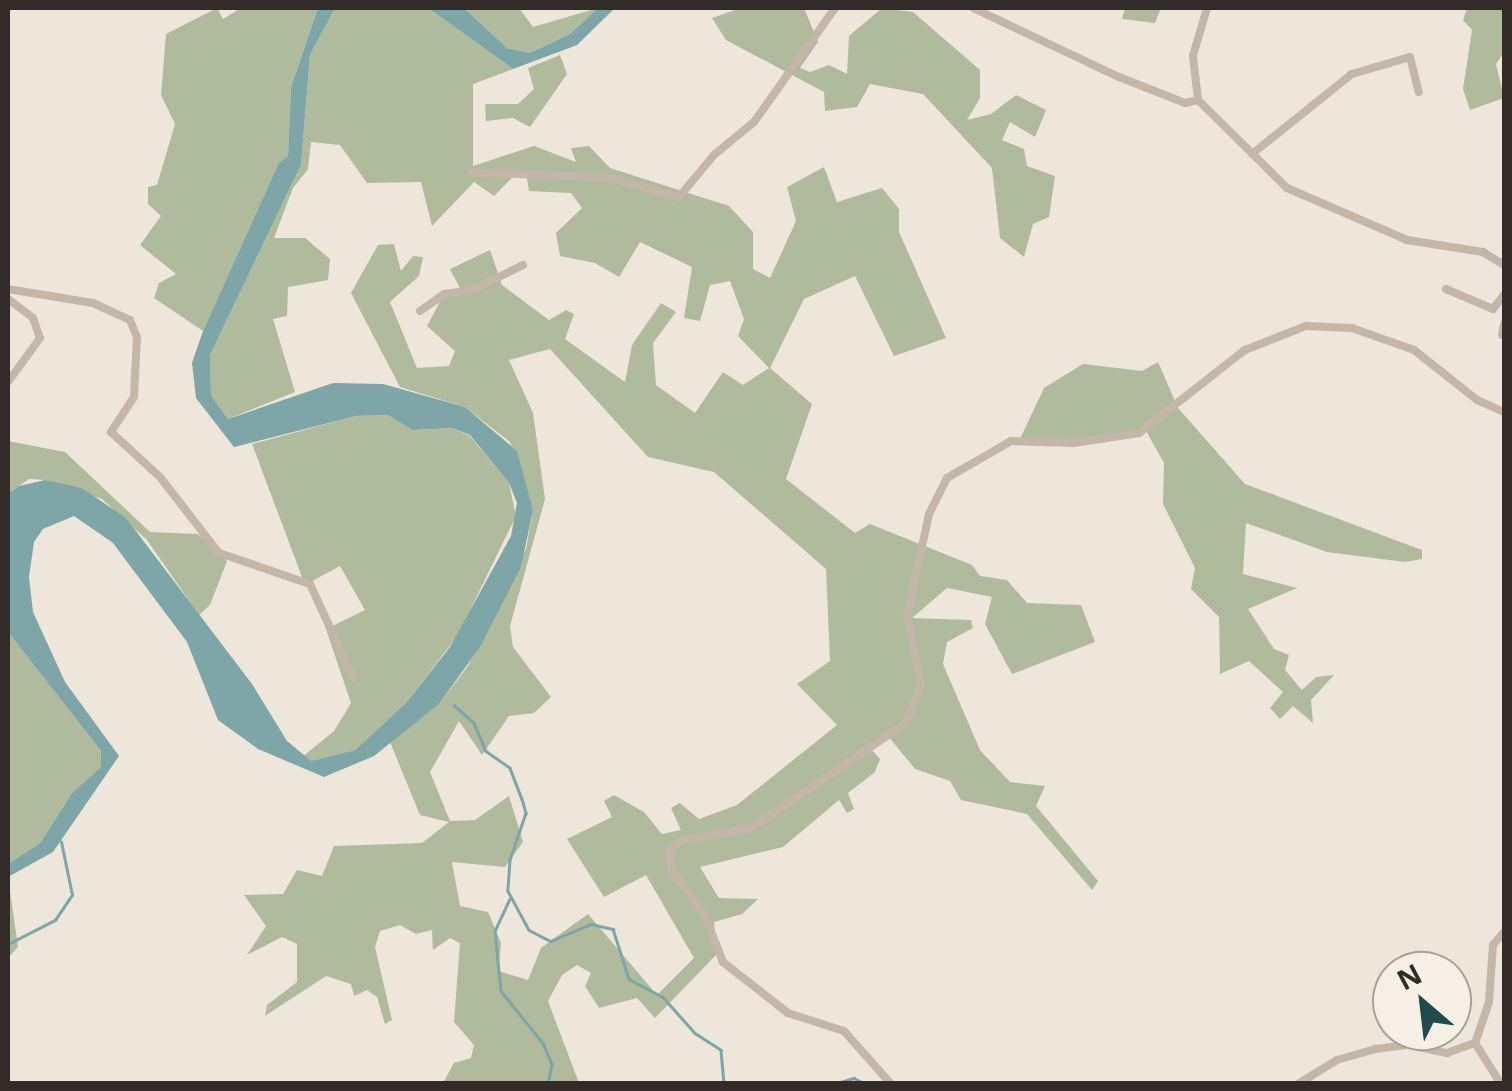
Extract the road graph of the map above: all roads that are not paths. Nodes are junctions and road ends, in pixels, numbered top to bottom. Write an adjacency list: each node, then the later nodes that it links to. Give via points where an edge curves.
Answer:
1 (835, 8): 7 (street, via 754,122 714,154 679,197 611,178)
2 (974, 8): 5 (street, via 1119,77 1185,104)
3 (1208, 8): 5 (street, via 1193,56)
4 (1419, 92): 6 (street, via 1410,57 1352,74)
5 (1198, 100): 6 (street)
6 (1252, 154): 9 (street, via 1296,194 1407,240 1482,252)
7 (472, 172)
8 (523, 265): 14 (street, via 481,287 444,294)
9 (1504, 265)
10 (8, 289): 19 (street, via 93,303 130,320 137,348 134,398 111,432 160,477 219,553 310,584)
11 (1446, 289): 12 (street, via 1493,309)
12 (1504, 295)
13 (8, 299): 17 (street, via 33,318 40,338)
14 (420, 311)
15 (1504, 324): 16 (street)
16 (1502, 335)
17 (8, 382)
18 (1504, 412): 22 (street, via 1477,400 1414,350 1352,328 1306,326 1245,350 1138,433 1074,443 1011,441 947,478 929,514 907,616 920,684 906,722 751,828 680,840 668,852 723,962 788,1013 848,1034)
19 (354, 678)
20 (1504, 932): 21 (street, via 1493,945 1489,1002)
21 (1475, 1043): 23 (street, via 1447,1053 1400,1045 1375,1049 1338,1060); 24 (street)
22 (891, 1084)
23 (1298, 1084)
24 (1501, 1084)

